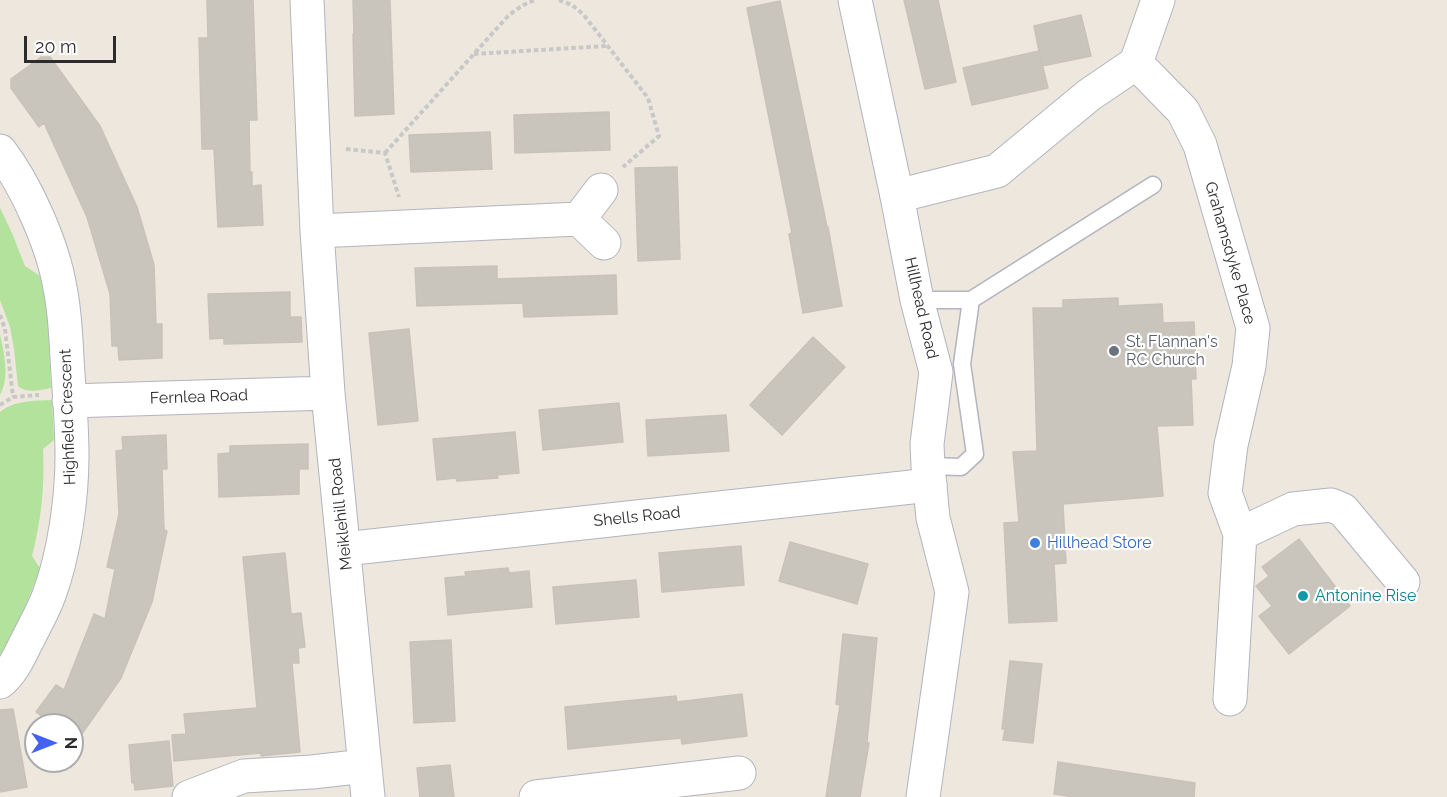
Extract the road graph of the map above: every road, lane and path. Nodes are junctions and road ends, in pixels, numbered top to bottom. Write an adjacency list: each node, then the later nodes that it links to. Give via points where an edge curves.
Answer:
1 (307, 0): 9 (street, Meiklehill Road)
2 (537, 0): 7 (path, via 508,16)
3 (559, 0): 6 (path, via 583,14)
4 (855, 0): 14 (street, Hillhead Road)
5 (1158, 0): 8 (street)
6 (607, 45): 7 (path); 13 (path, via 648,98 658,135)
7 (474, 54): 11 (path)
8 (1136, 63): 14 (street, via 1089,95 997,171); 27 (street, Grahamsdyke Place, via 1183,111 1200,145 1253,328 1225,493)
9 (313, 146): 11 (path); 17 (street, Meiklehill Road)
10 (0, 151): 24 (street, Highfield Crescent, via 24,189 52,257 64,316)
11 (385, 153): 16 (path)
12 (1153, 185): 20 (lane)
13 (601, 190): 15 (street)
14 (897, 196): 19 (street, Hillhead Road)
15 (579, 219): 16 (street); 18 (street)
16 (409, 226): 17 (street)
17 (317, 231): 22 (street, Meiklehill Road)
18 (604, 243)
19 (917, 300): 20 (lane); 26 (street, Hillhead Road, via 936,372 927,444)
20 (971, 300): 26 (lane, via 963,364 975,454 961,467)
21 (0, 315): 23 (path)
22 (328, 393): 24 (street, Fernlea Road); 28 (street, Meiklehill Road)
23 (14, 397): 24 (path); 25 (path)
24 (69, 397): 30 (street, Highfield Crescent, via 72,457 62,548 44,606 19,657)
25 (0, 405)
26 (929, 476): 28 (street, Shells Road); 37 (street, Hillhead Road, via 933,518 952,592)
27 (1240, 534): 29 (street, via 1293,509 1331,505 1343,510); 31 (street, Grahamsdyke Place)
28 (344, 549): 33 (street, Meiklehill Road)
29 (1403, 582)
30 (0, 682)
31 (1230, 699)
32 (739, 773): 34 (street)
33 (366, 782): 35 (street, via 312,772 244,776)
34 (609, 793): 36 (street)
35 (189, 797)
36 (536, 797)
37 (924, 797)

